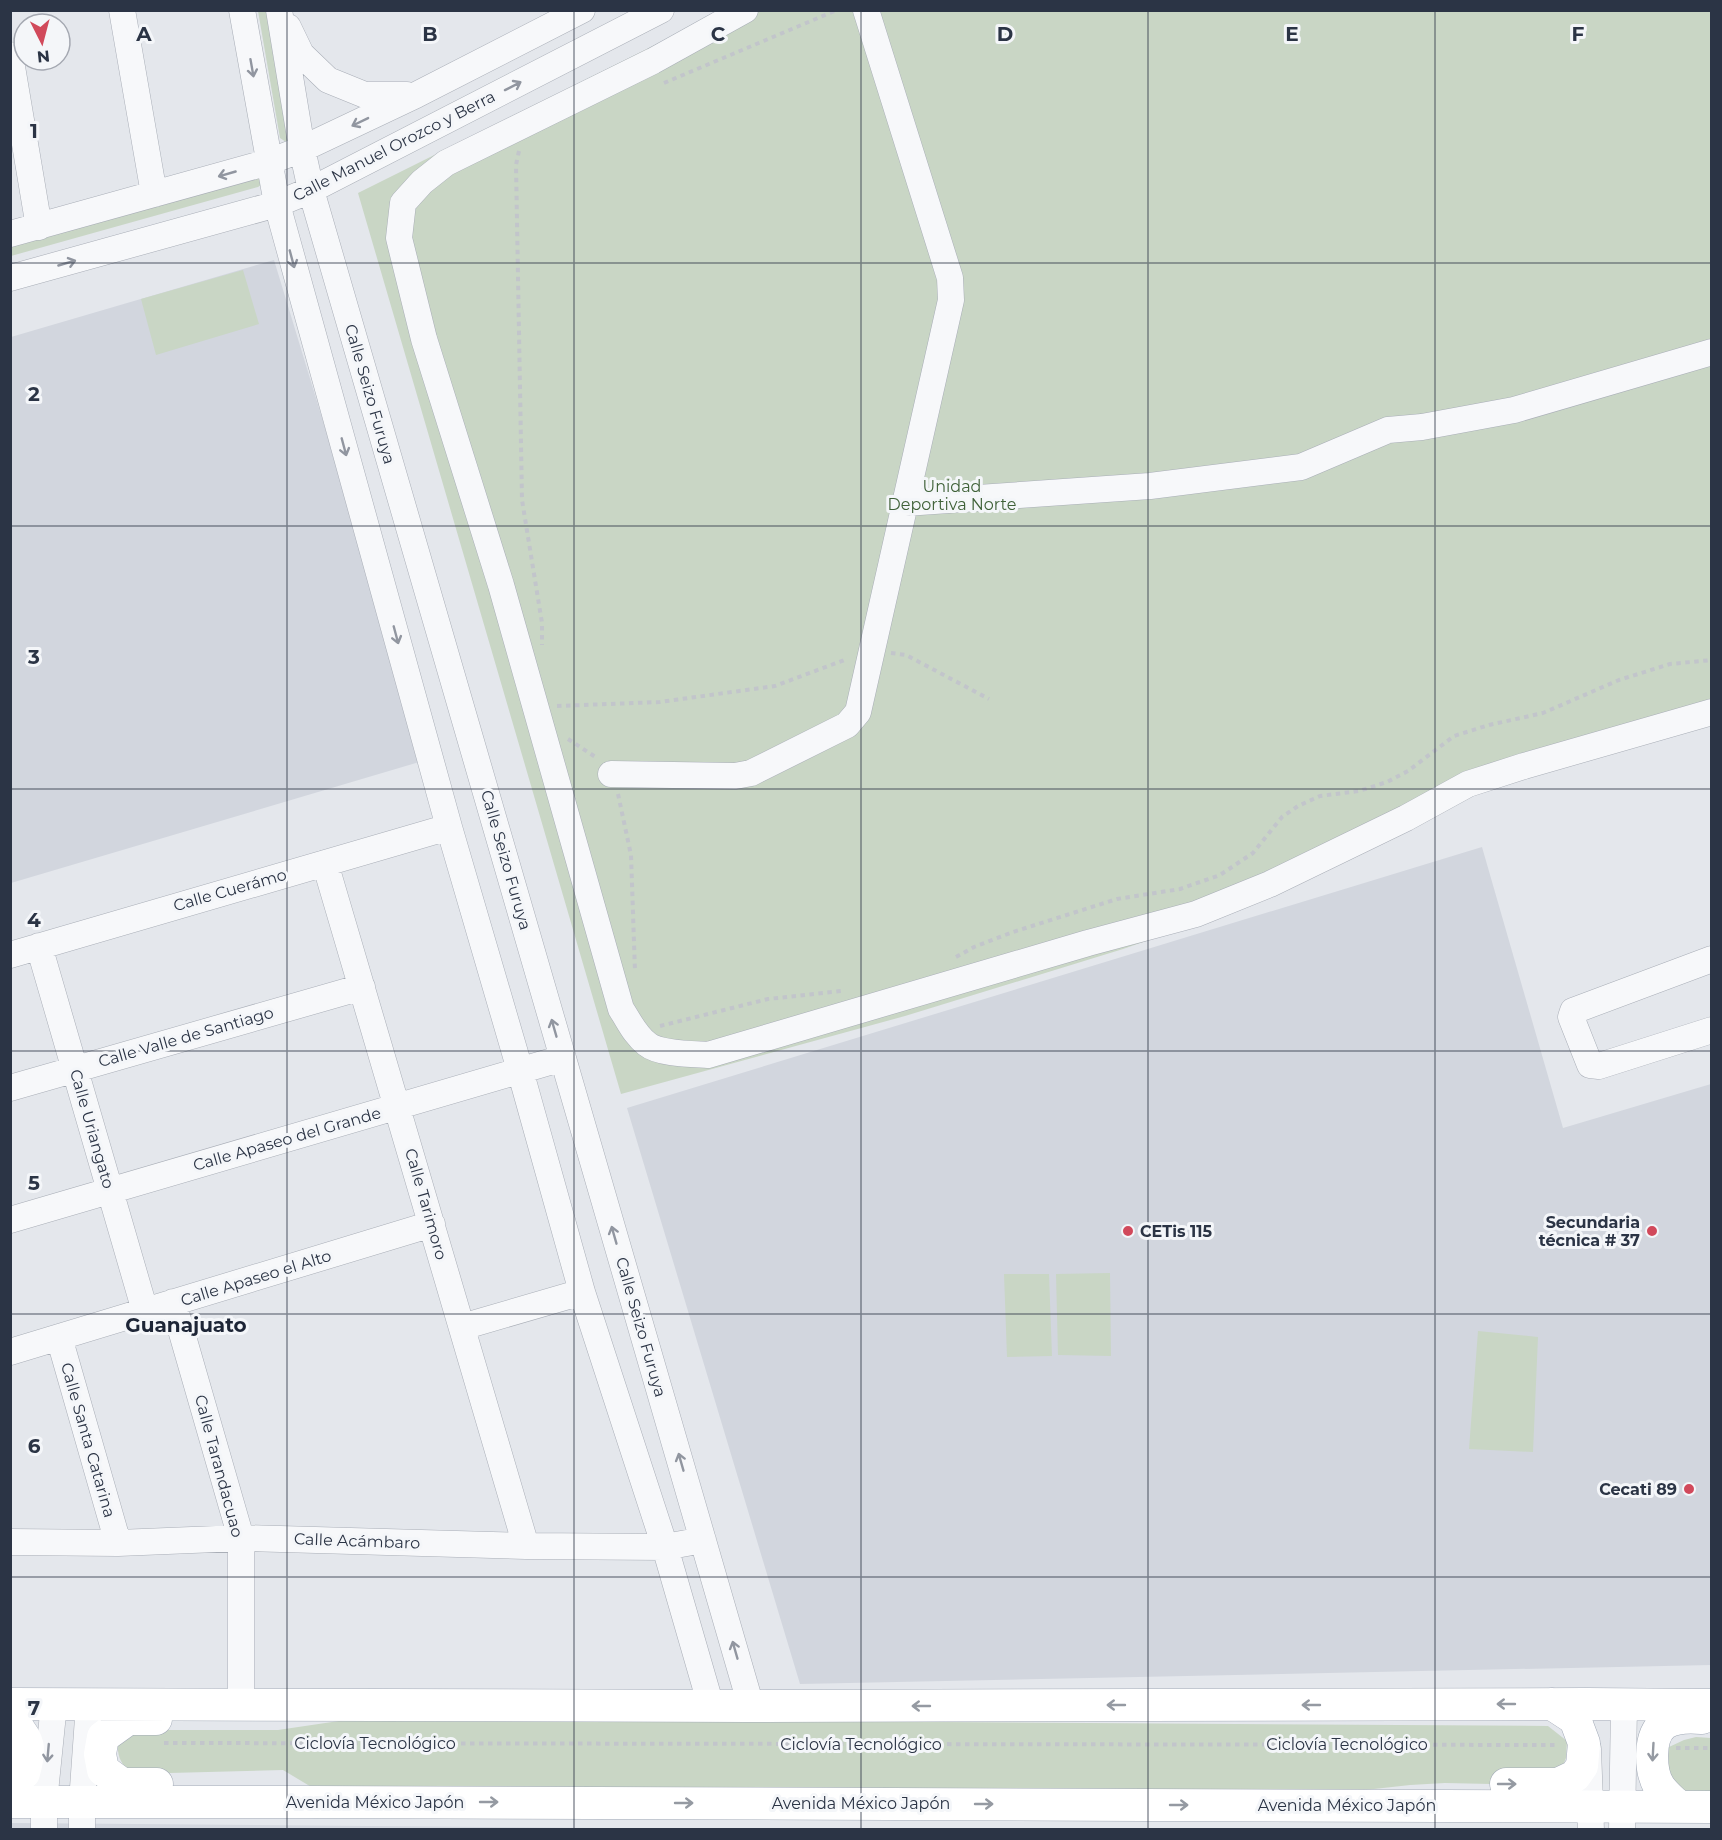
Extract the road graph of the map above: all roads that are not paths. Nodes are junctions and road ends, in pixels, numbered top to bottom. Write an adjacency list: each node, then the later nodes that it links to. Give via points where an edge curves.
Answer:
1 (122, 10): 13 (street)
2 (242, 10): 11 (street, one-way to 11)
3 (279, 10): 9 (street, via 301,54 328,80 365,95); 10 (street, Calle Seizo Furuya)
4 (582, 10): 9 (street)
5 (661, 10): 12 (street, Calle Manuel Orozco y Berra, one-way to 5)
6 (745, 10): 20 (street, via 653,61 446,163 403,203 399,238 424,339 501,585 621,1009 648,1046 672,1053 708,1055 1196,914 1270,884 1468,784)
7 (866, 10): 19 (street, via 950,278 951,300)
8 (10, 55): 15 (street)
9 (416, 95): 10 (street, one-way to 10)
10 (302, 149): 11 (street); 12 (street, Calle Seizo Furuya)
11 (269, 162): 13 (street, one-way to 13); 14 (street)
12 (311, 190): 14 (street, Calle Manuel Orozco y Berra); 29 (street, Calle Seizo Furuya, one-way to 12)
13 (154, 194): 15 (street)
14 (277, 204): 17 (street, Calle Manuel Orozco y Berra, one-way to 14); 22 (street, one-way to 22)
15 (39, 226): 16 (street)
16 (10, 234)
17 (10, 278)
18 (1712, 352): 19 (street, via 1514,410 1388,430 1301,467 1150,486)
19 (905, 503): 21 (street, via 858,712 847,725 751,773)
20 (1712, 712)
21 (611, 774)
22 (449, 827): 23 (street, Calle Cuerámo); 31 (street)
23 (325, 863): 24 (street, Calle Cuerámo); 27 (street, Calle Tarimoro)
24 (39, 946): 25 (street, Calle Cuerámo); 30 (street, Calle Uriangato)
25 (10, 955)
26 (1712, 959): 28 (street, via 1573,1011 1571,1017 1590,1065 1599,1066)
27 (362, 987): 30 (street, Calle Valle de Santiago); 33 (street, Calle Tarimoro)
28 (1712, 1030)
29 (563, 1058): 31 (street, Calle Apaseo del Grande); 44 (street, Calle Seizo Furuya, one-way to 29)
30 (75, 1068): 32 (street, Calle Valle de Santiago); 34 (street, Calle Uriangato)
31 (520, 1070): 33 (street, Calle Apaseo del Grande); 37 (street)
32 (10, 1088)
33 (398, 1107): 34 (street, Calle Apaseo del Grande); 36 (street, Calle Tarimoro)
34 (111, 1191): 35 (street, Calle Apaseo del Grande); 39 (street, Calle Uriangato)
35 (10, 1220)
36 (432, 1224): 38 (street, Calle Apaseo el Alto); 40 (street, Calle Tarimoro)
37 (582, 1292): 40 (street); 48 (street)
38 (173, 1302): 39 (street, Calle Apaseo el Alto); 43 (street, Calle Tarandacuao)
39 (146, 1311): 41 (street, Calle Apaseo el Alto)
40 (462, 1327): 47 (street, Calle Tarimoro)
41 (59, 1337): 42 (street, Calle Apaseo el Alto); 46 (street, Calle Santa Catarina)
42 (10, 1352)
43 (241, 1538): 46 (street, Calle Acámbaro); 47 (street, Calle Acámbaro); 52 (street, Calle Tarandacuao)
44 (703, 1540): 48 (street, Calle Acámbaro); 58 (street, Calle Seizo Furuya, one-way to 44)
45 (10, 1542): 46 (street, Calle Acámbaro)
46 (118, 1543)
47 (526, 1546): 48 (street, Calle Acámbaro)
48 (665, 1547): 57 (street)
49 (10, 1704): 50 (main road)
50 (54, 1704): 51 (main road); 68 (street, one-way to 68)
51 (89, 1704): 52 (main road); 69 (street)
52 (241, 1704): 55 (main road)
53 (1552, 1704): 54 (main road); 58 (main road, one-way to 58); 65 (main road, one-way to 53, via 1399,1784 1558,1784 1575,1776 1582,1766 1584,1746 1575,1719)
54 (1587, 1704): 56 (main road); 70 (street)
55 (335, 1705): 57 (main road); 64 (main road, via 274,1719 128,1719 102,1737 103,1770 122,1784 272,1782)
56 (1624, 1705): 59 (main road); 71 (street)
57 (711, 1706): 58 (main road)
58 (751, 1706)
59 (1712, 1706)
60 (1712, 1718): 66 (main road, one-way to 66, via 1685,1717 1664,1724 1653,1741 1652,1764 1659,1786)
61 (10, 1722): 62 (main road, via 26,1737 29,1757 24,1773)
62 (10, 1782)
63 (10, 1802): 68 (main road, Avenida México Japón)
64 (311, 1802): 65 (main road, Avenida México Japón, one-way to 65); 69 (main road, Avenida México Japón)
65 (1347, 1805): 70 (main road, Avenida México Japón)
66 (1679, 1807): 67 (main road, Avenida México Japón); 71 (main road, Avenida México Japón)
67 (1712, 1807)
68 (44, 1816): 69 (main road, Avenida México Japón)
69 (82, 1816)
70 (1591, 1818): 71 (main road, Avenida México Japón)
71 (1622, 1818)

